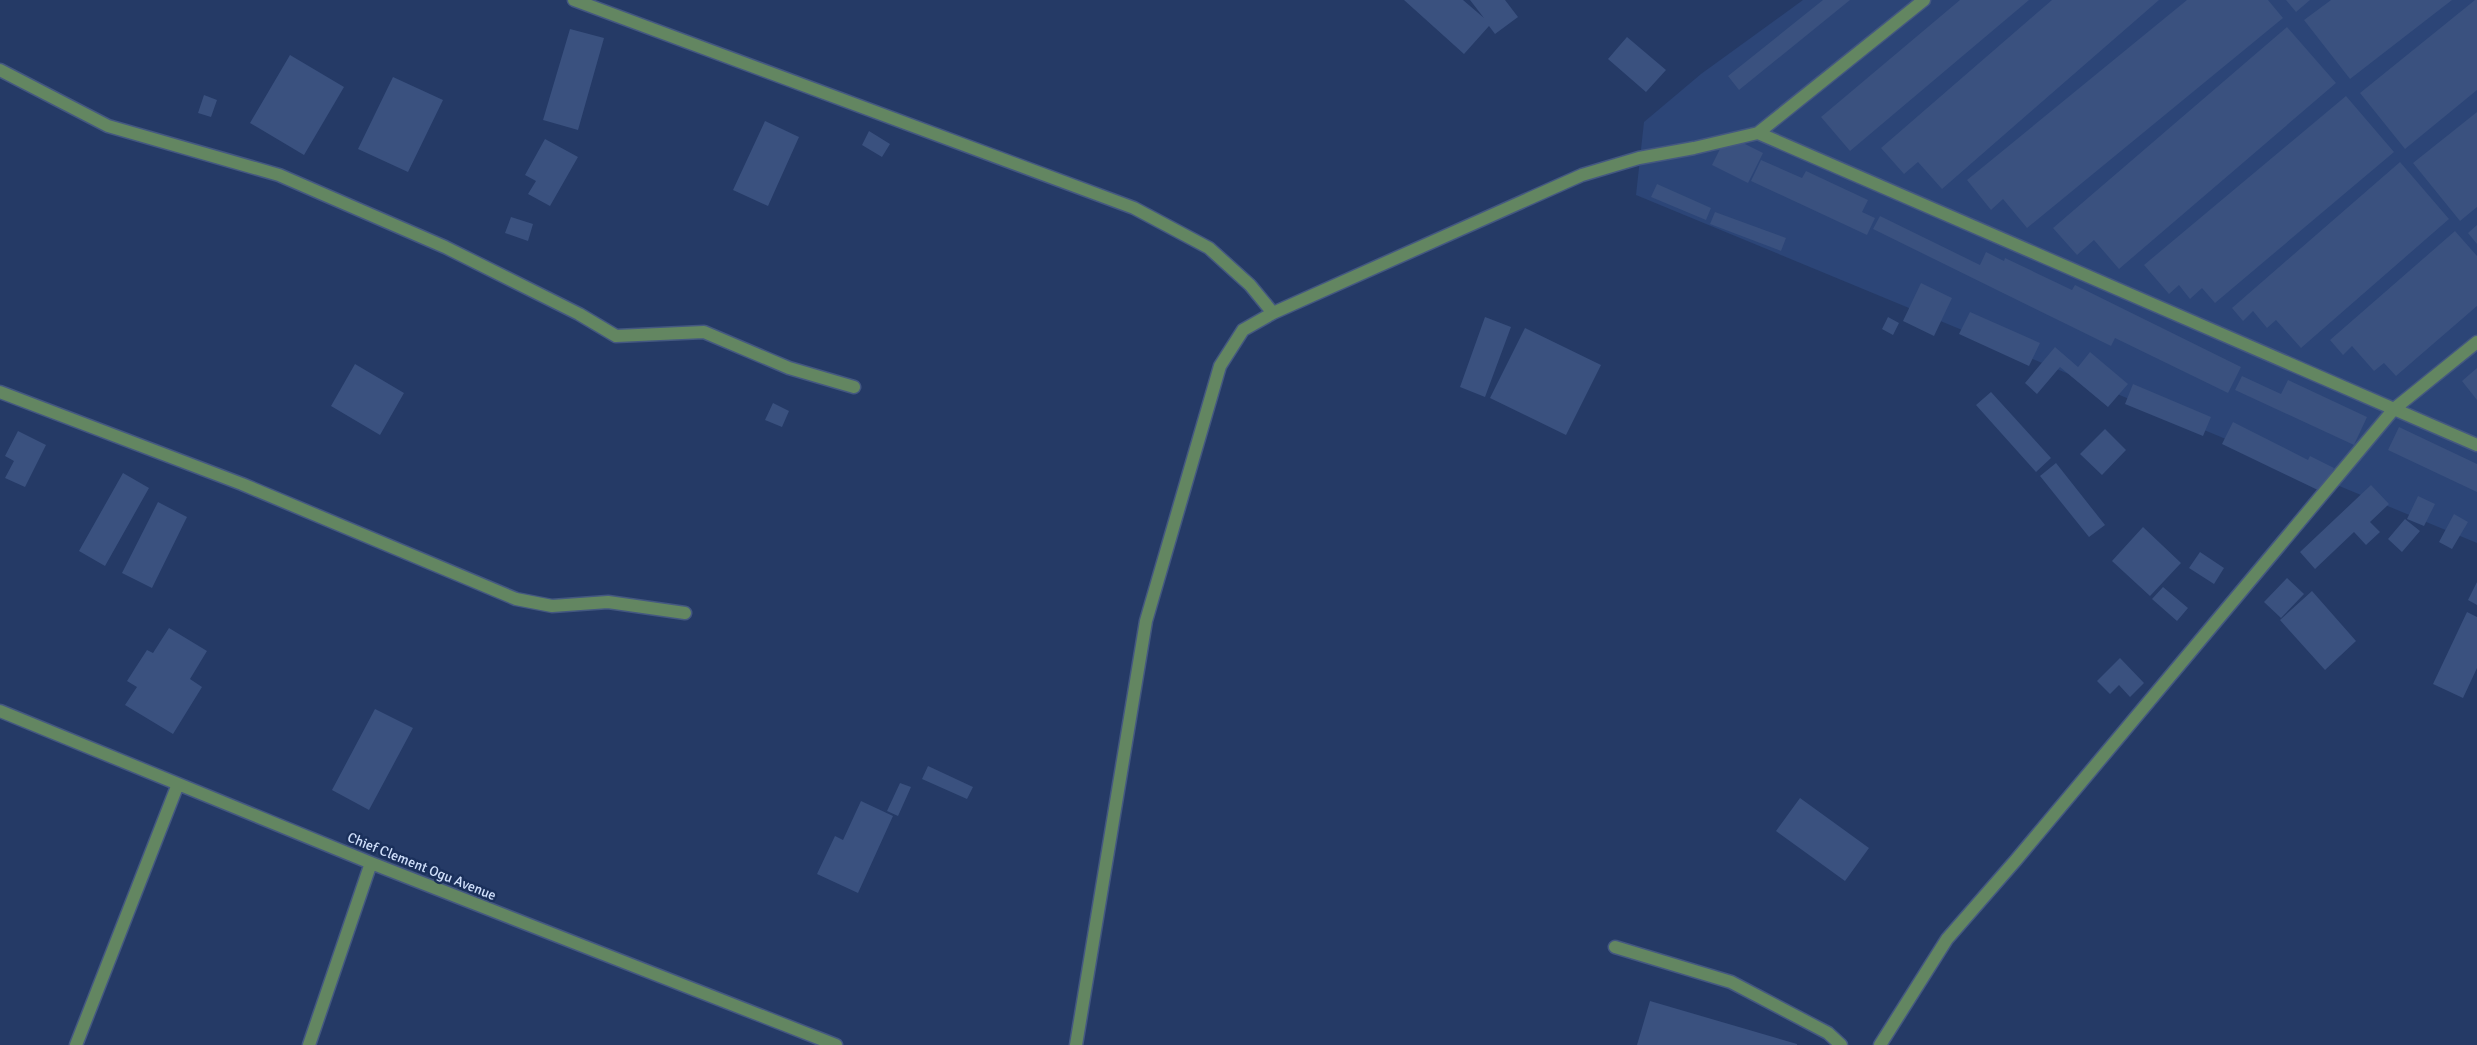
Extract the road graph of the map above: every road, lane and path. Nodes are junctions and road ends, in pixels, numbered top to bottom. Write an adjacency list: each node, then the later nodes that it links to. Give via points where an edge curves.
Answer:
1 (574, 0): 5 (street, via 1134,208 1209,248 1250,285)
2 (1924, 0): 4 (street)
3 (0, 70): 7 (street, via 108,126 280,175 445,247 616,336 704,332 789,368)
4 (1758, 133): 5 (street, via 1639,158 1582,174); 9 (street)
5 (1273, 312): 19 (street, via 1243,330 1220,366 1146,620)
6 (2477, 342): 9 (street)
7 (854, 387)
8 (0, 392): 11 (street, via 242,484 516,599 552,606 608,602)
9 (2394, 409): 10 (street); 21 (street, via 1947,939)
10 (2477, 445)
11 (685, 613)
12 (0, 711): 13 (street, Chief Clement Ogu Avenue)
13 (178, 784): 14 (street, Chief Clement Ogu Avenue); 16 (street)
14 (371, 863): 17 (street); 18 (street, Chief Clement Ogu Avenue)
15 (1615, 947): 20 (street, via 1731,982 1828,1033)
16 (76, 1045)
17 (309, 1045)
18 (836, 1045)
19 (1076, 1045)
20 (1841, 1045)
21 (1880, 1045)

